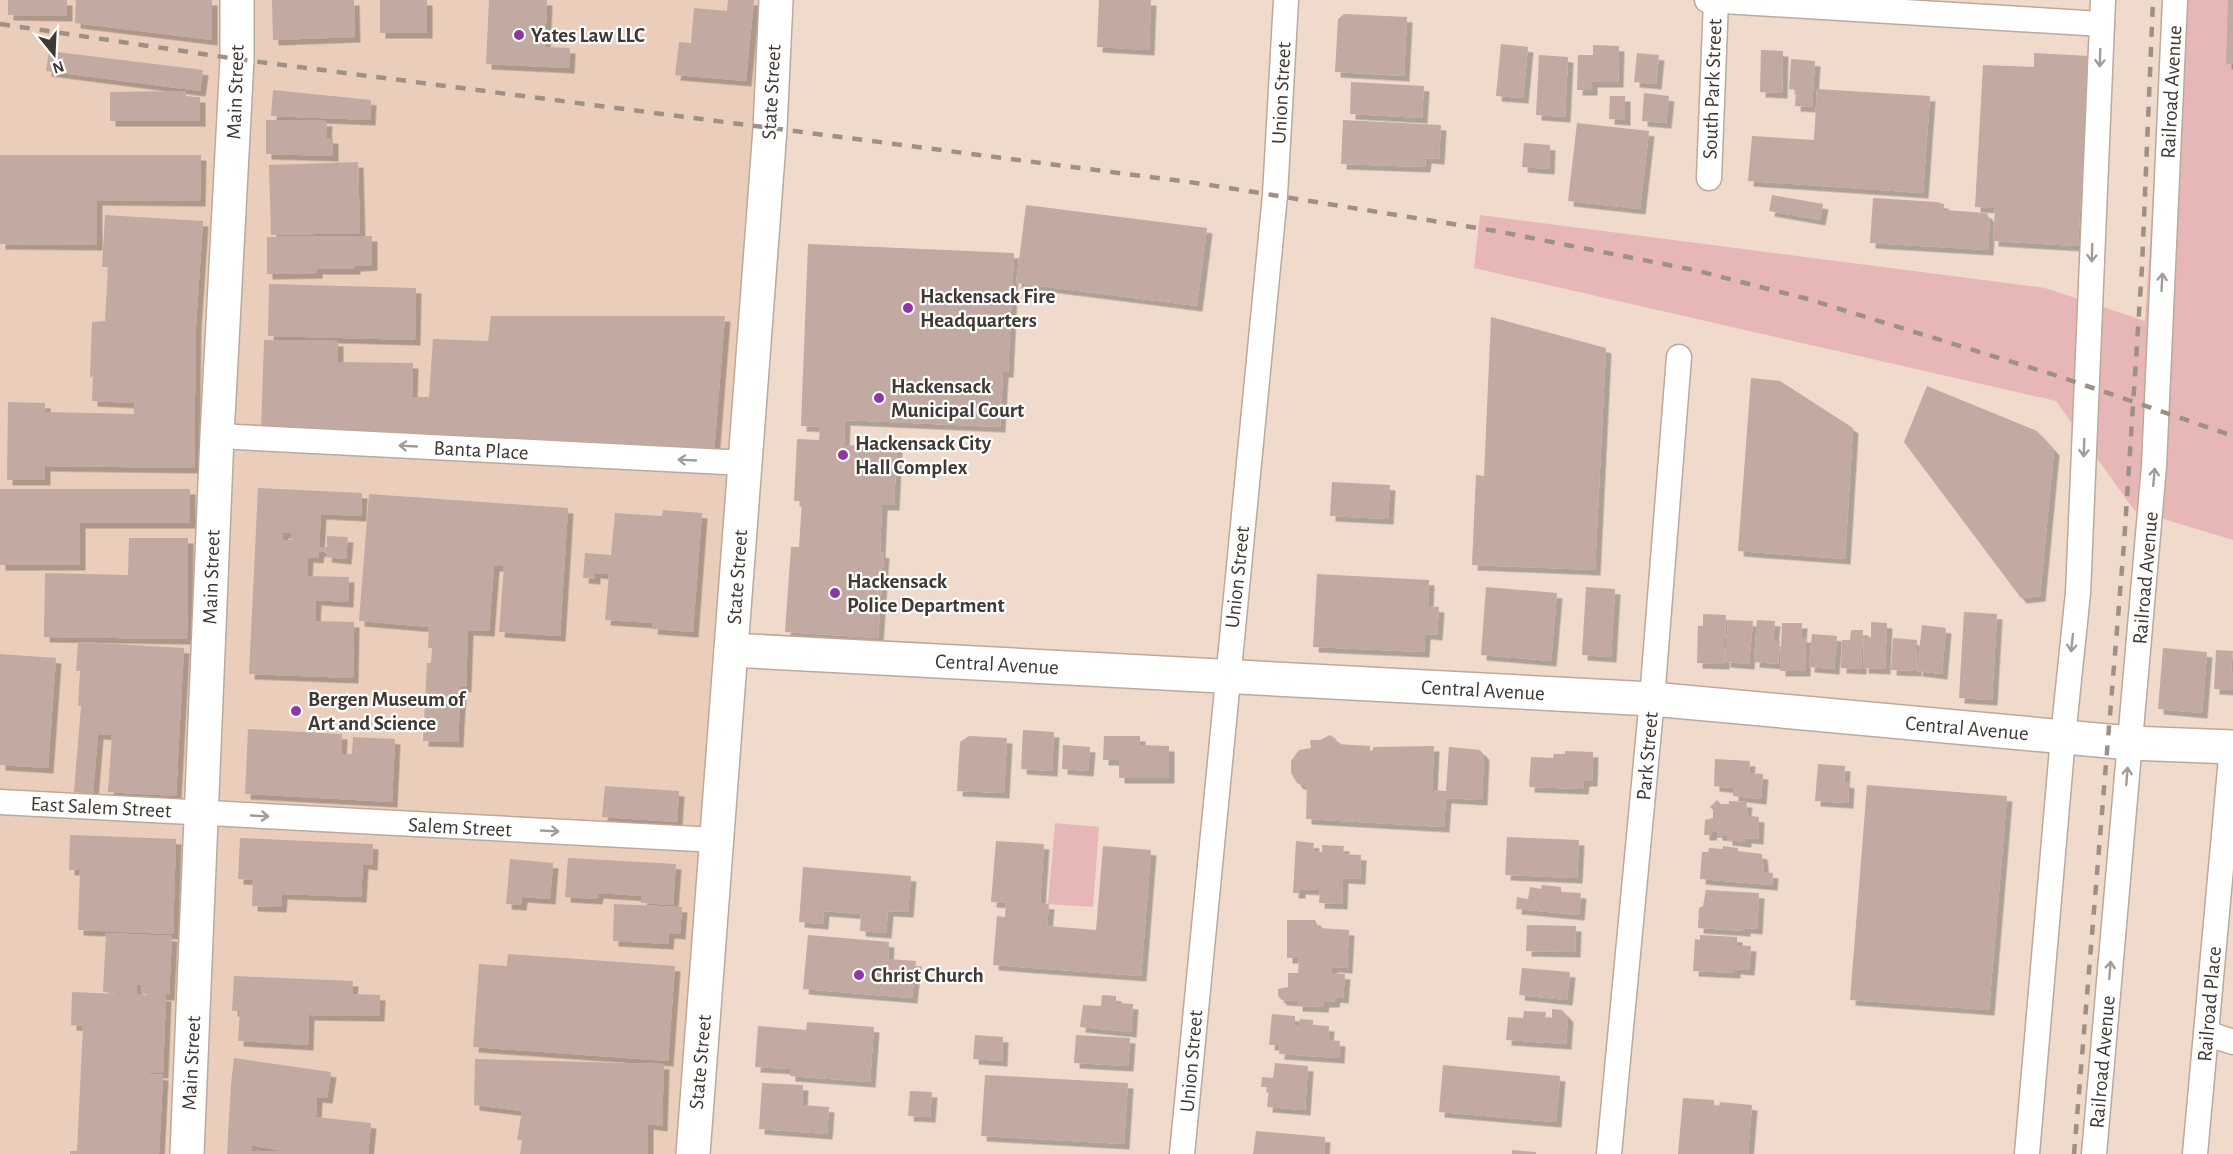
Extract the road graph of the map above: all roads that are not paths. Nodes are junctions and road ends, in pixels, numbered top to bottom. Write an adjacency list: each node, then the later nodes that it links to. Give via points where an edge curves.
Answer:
1 (237, 0): 11 (street, Main Street)
2 (776, 0): 12 (street, State Street)
3 (1286, 0): 14 (street, Union Street, via 1275,195)
4 (1707, 0): 5 (street)
5 (1716, 0): 8 (street); 9 (street, South Park Street)
6 (2103, 0): 8 (street)
7 (2175, 0): 17 (street, Railroad Avenue, one-way to 7, via 2154,466)
8 (2102, 24): 16 (street, one-way to 16, via 2078,593)
9 (1709, 178)
10 (1679, 357): 15 (street, Park Street)
11 (217, 436): 12 (street, Banta Place, one-way to 11); 20 (street, Main Street)
12 (746, 463): 13 (street, State Street)
13 (731, 650): 14 (street, Central Avenue); 21 (street, State Street)
14 (1227, 676): 15 (street, Central Avenue); 26 (street, Union Street)
15 (1652, 699): 16 (street, Central Avenue); 27 (street, Park Street)
16 (2063, 737): 17 (street, Central Avenue); 28 (street)
17 (2130, 743): 18 (street, Central Avenue); 29 (street, Railroad Avenue, one-way to 17)
18 (2233, 747): 22 (street, Railroad Place)
19 (0, 802): 20 (street, East Salem Street)
20 (202, 813): 21 (street, Salem Street, one-way to 21); 24 (street, Main Street)
21 (717, 840): 25 (street, State Street)
22 (2206, 1033): 23 (street); 30 (street, Railroad Place)
23 (2233, 1042)
24 (187, 1154)
25 (693, 1154)
26 (1182, 1154)
27 (1609, 1154)
28 (2027, 1154)
29 (2094, 1154)
30 (2196, 1154)

